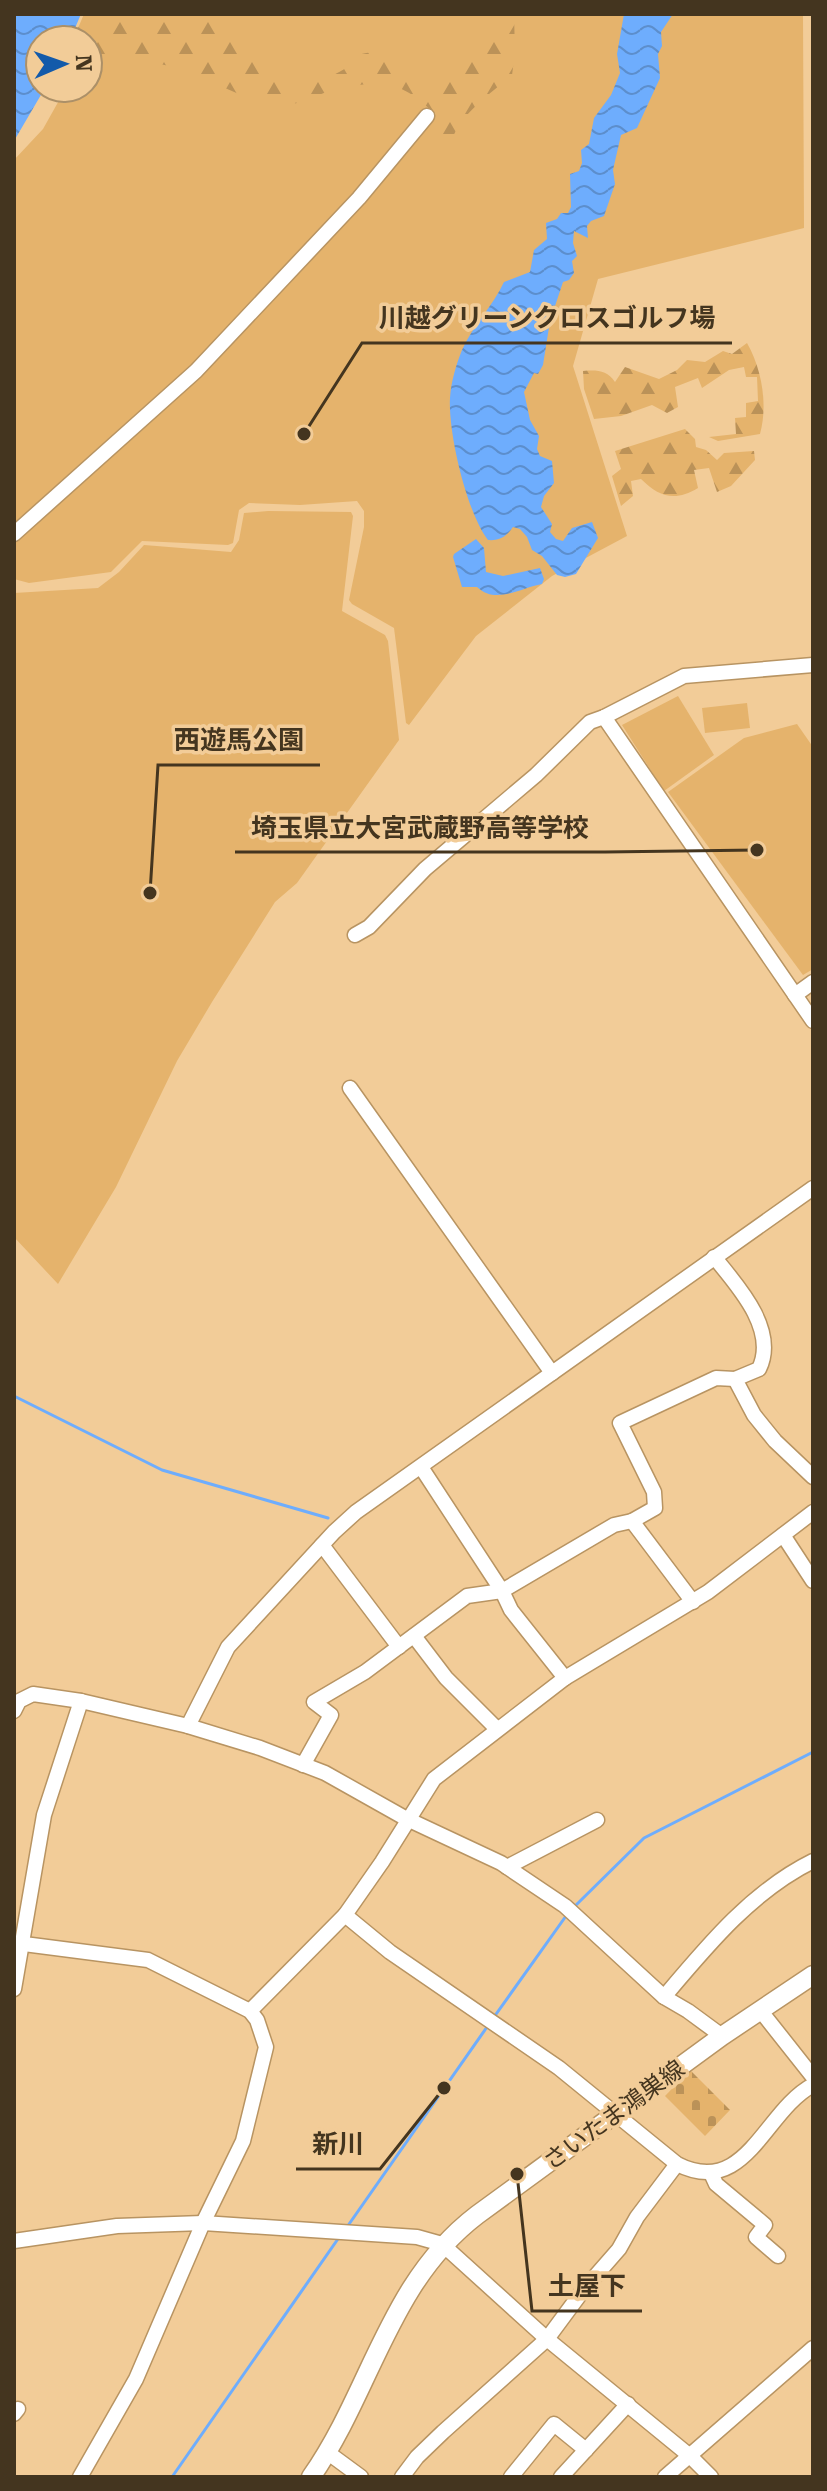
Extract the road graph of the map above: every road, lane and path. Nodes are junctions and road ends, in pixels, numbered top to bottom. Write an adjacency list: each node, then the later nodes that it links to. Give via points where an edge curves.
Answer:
1 (427, 116): 2 (street, via 359,198 196,371)
2 (14, 534)
3 (813, 665): 4 (street, via 684,676)
4 (604, 717): 5 (street, via 577,733); 7 (street)
5 (355, 935)
6 (813, 982): 7 (street)
7 (795, 995): 8 (street)
8 (813, 1021)
9 (350, 1088): 12 (street)
10 (813, 1188): 11 (street)
11 (714, 1257): 12 (street); 13 (street, via 744,1293 764,1342 759,1369)
12 (552, 1373): 14 (street)
13 (735, 1379): 15 (street, via 754,1415); 17 (street, via 716,1378 620,1423 654,1492 655,1508)
14 (421, 1467): 19 (street, via 356,1512); 21 (street)
15 (813, 1477)
16 (813, 1512): 18 (street)
17 (632, 1521): 21 (street, via 614,1525); 22 (street)
18 (783, 1535): 20 (street); 22 (street)
19 (322, 1545): 24 (street); 28 (street, via 228,1647)
20 (813, 1581)
21 (502, 1591): 23 (street, via 467,1596); 25 (street)
22 (693, 1602): 25 (street)
23 (414, 1636): 24 (street); 29 (street, via 446,1678)
24 (399, 1647): 30 (street, via 314,1702 331,1715)
25 (565, 1678): 29 (street)
26 (81, 1701): 27 (street, via 33,1694 19,1701); 28 (street); 36 (street, via 44,1815)
27 (14, 1711)
28 (188, 1726): 30 (street)
29 (497, 1729): 31 (street, via 434,1779)
30 (303, 1765): 31 (street)
31 (409, 1820): 34 (street); 35 (street)
32 (597, 1820): 34 (street)
33 (813, 1861): 39 (street, via 760,1896)
34 (507, 1867): 39 (street, via 565,1906)
35 (345, 1915): 41 (street); 45 (street)
36 (24, 1944): 38 (street); 41 (street, via 148,1960)
37 (813, 1975): 40 (main road, さいたま鴻巣線)
38 (14, 1989)
39 (664, 1997): 42 (street)
40 (760, 2010): 42 (main road, さいたま鴻巣線); 43 (street)
41 (250, 2011): 48 (street, via 266,2047 243,2141)
42 (722, 2036): 45 (main road, さいたま鴻巣線)
43 (813, 2077)
44 (813, 2085): 47 (street, via 739,2161)
45 (618, 2113): 46 (street); 50 (main road, さいたま鴻巣線)
46 (677, 2164): 47 (street, via 694,2173); 52 (street, via 619,2249)
47 (711, 2173): 51 (street, via 716,2184 765,2225 756,2237)
48 (203, 2223): 49 (street, via 117,2226); 50 (street, via 417,2237); 58 (street, via 136,2379)
49 (14, 2241)
50 (442, 2244): 52 (street); 56 (main road, さいたま鴻巣線, via 407,2291)
51 (778, 2256)
52 (547, 2339): 54 (street); 61 (street, via 434,2440)
53 (813, 2348): 57 (street)
54 (628, 2404): 55 (street); 57 (street)
55 (586, 2450): 62 (street, via 554,2424); 63 (street)
56 (327, 2452): 59 (main road, さいたま鴻巣線); 60 (street)
57 (690, 2456): 64 (street); 65 (street)
58 (80, 2477)
59 (311, 2477)
60 (361, 2477)
61 (402, 2477)
62 (511, 2477)
63 (561, 2477)
64 (665, 2477)
65 (711, 2477)

